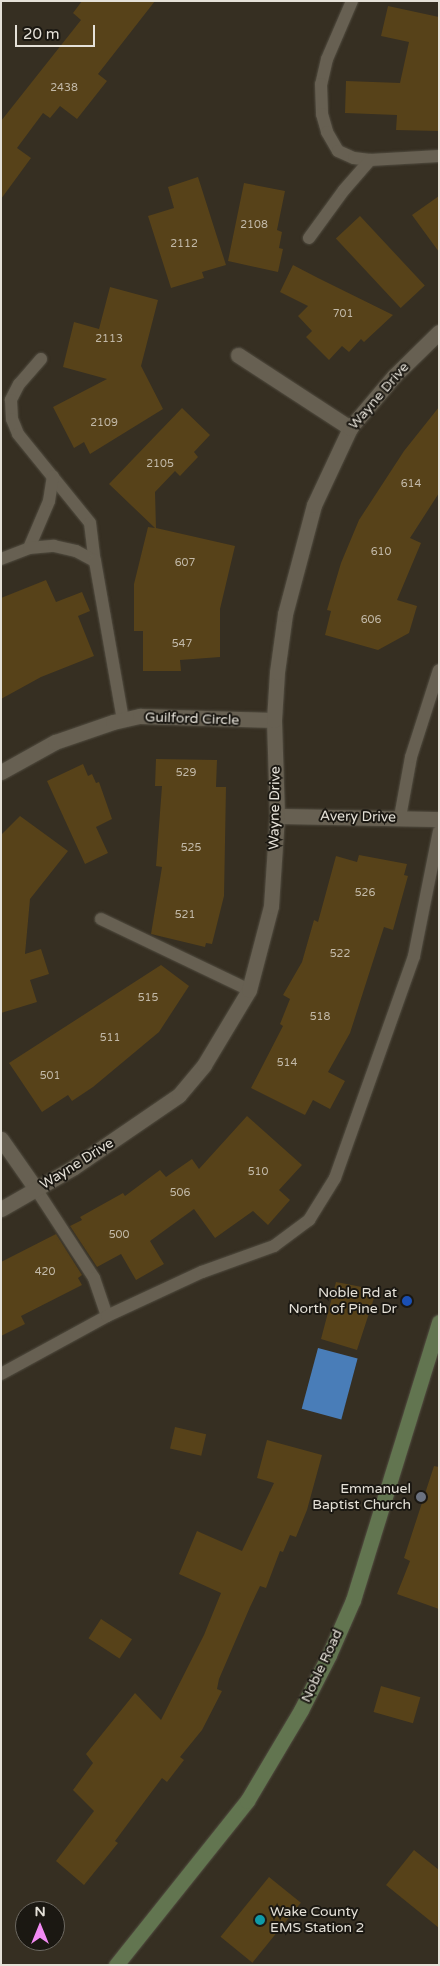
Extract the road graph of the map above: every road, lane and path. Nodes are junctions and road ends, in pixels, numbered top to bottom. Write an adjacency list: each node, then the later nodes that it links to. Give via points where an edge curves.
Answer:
1 (352, 1): 3 (lane, via 327,59 321,84 322,114 327,132 338,151)
2 (439, 156): 3 (lane)
3 (370, 160): 4 (lane)
4 (309, 238)
5 (439, 332): 8 (street, Wayne Drive, via 394,376)
6 (238, 355): 8 (street)
7 (41, 359): 9 (lane, via 19,384 11,400 12,419 18,434)
8 (350, 428): 15 (street, Wayne Drive, via 314,505 285,614)
9 (53, 476): 10 (lane, via 49,501); 12 (lane, via 90,523)
10 (29, 548): 11 (lane); 12 (lane, via 54,546 76,551)
11 (1, 559)
12 (95, 561): 14 (lane)
13 (439, 670): 18 (lane, via 411,757)
14 (123, 720): 15 (street, Guilford Circle, via 140,716); 16 (street, Guilford Circle, via 55,742)
15 (274, 720): 17 (street, Wayne Drive)
16 (1, 772)
17 (276, 816): 18 (street, Avery Drive); 22 (street, Wayne Drive, via 271,906)
18 (400, 817): 19 (street, Avery Drive)
19 (439, 819)
20 (439, 831): 26 (lane, via 414,956 336,1178 309,1220 274,1246 202,1272)
21 (101, 919): 22 (lane)
22 (249, 990): 24 (street, Wayne Drive, via 204,1065 179,1095 135,1128)
23 (1, 1139): 24 (street)
24 (36, 1189): 25 (street, Wayne Drive); 26 (lane, via 94,1278)
25 (1, 1209)
26 (106, 1316): 28 (lane)
27 (439, 1322): 29 (street, Noble Road, via 353,1600 329,1655 296,1719 247,1801)
28 (1, 1374)
29 (116, 1965)

